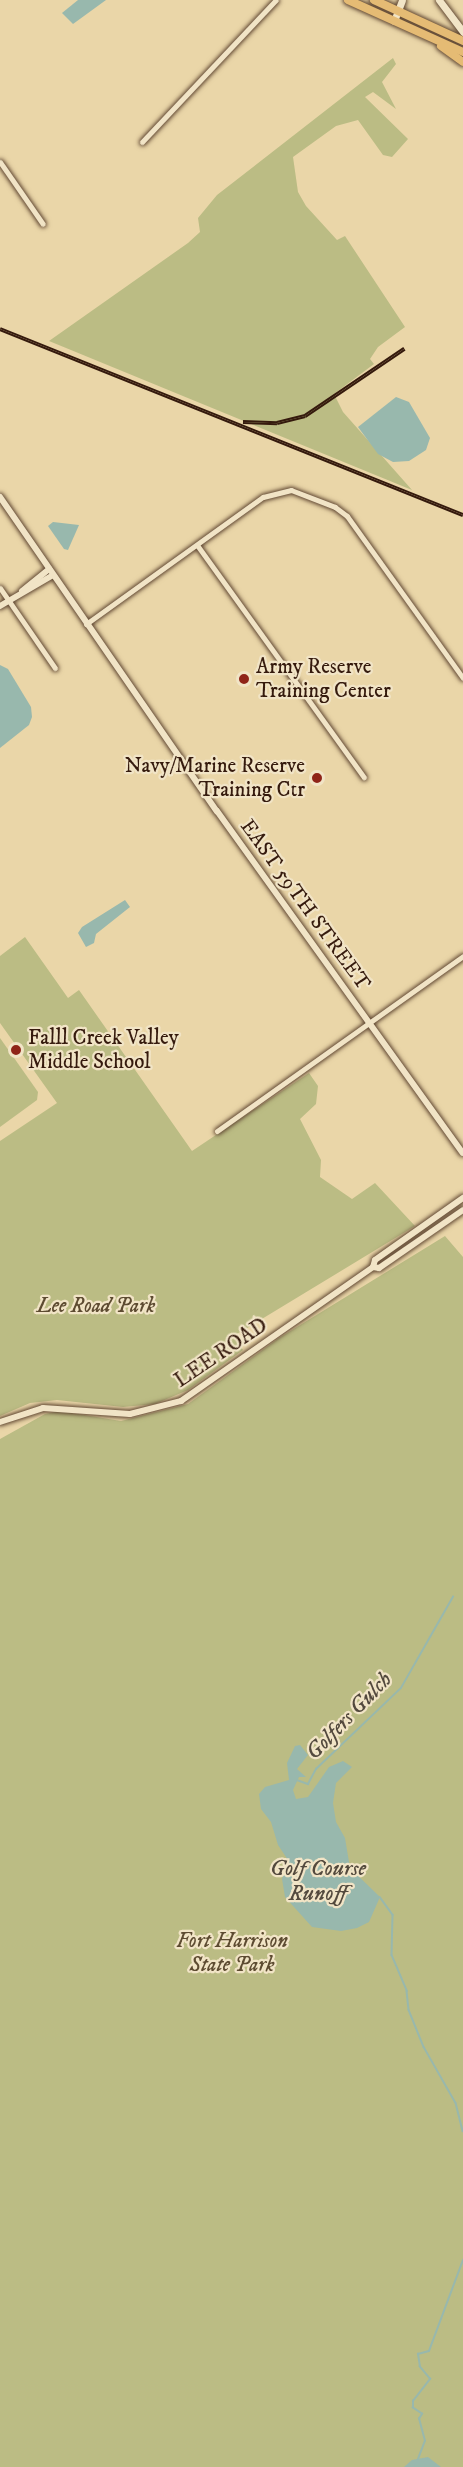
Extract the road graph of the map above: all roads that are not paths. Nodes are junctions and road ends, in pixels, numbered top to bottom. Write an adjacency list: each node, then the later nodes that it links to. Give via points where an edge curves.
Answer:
1 (276, 0): 13 (street)
2 (348, 0): 7 (main road)
3 (374, 0): 6 (main road)
4 (402, 0): 6 (main road)
5 (440, 0): 8 (main road)
6 (398, 11): 7 (main road); 10 (main road)
7 (394, 21): 9 (main road)
8 (463, 32)
9 (422, 34): 11 (main road); 12 (main road)
10 (463, 41)
11 (463, 52)
12 (463, 62)
13 (142, 142)
14 (0, 162): 15 (street)
15 (43, 224)
16 (0, 497): 18 (street, EAST 59TH STREET)
17 (197, 545): 22 (street); 24 (street, via 274,492 291,490 345,514); 25 (street)
18 (51, 572): 20 (street); 22 (street, EAST 59TH STREET)
19 (0, 588): 20 (street)
20 (9, 600): 21 (street); 23 (street)
21 (0, 606)
22 (86, 624): 27 (street, EAST 59TH STREET)
23 (55, 668)
24 (463, 678)
25 (364, 777)
26 (463, 956): 27 (street)
27 (370, 1023): 28 (street); 29 (street, EAST 59TH STREET)
28 (217, 1131)
29 (463, 1153)
30 (463, 1198): 32 (street, LEE ROAD, via 375,1260)
31 (463, 1210): 32 (street, LEE ROAD, via 379,1268)
32 (374, 1267): 33 (street, LEE ROAD, via 198,1391 172,1405 123,1414 48,1407)
33 (0, 1422)

